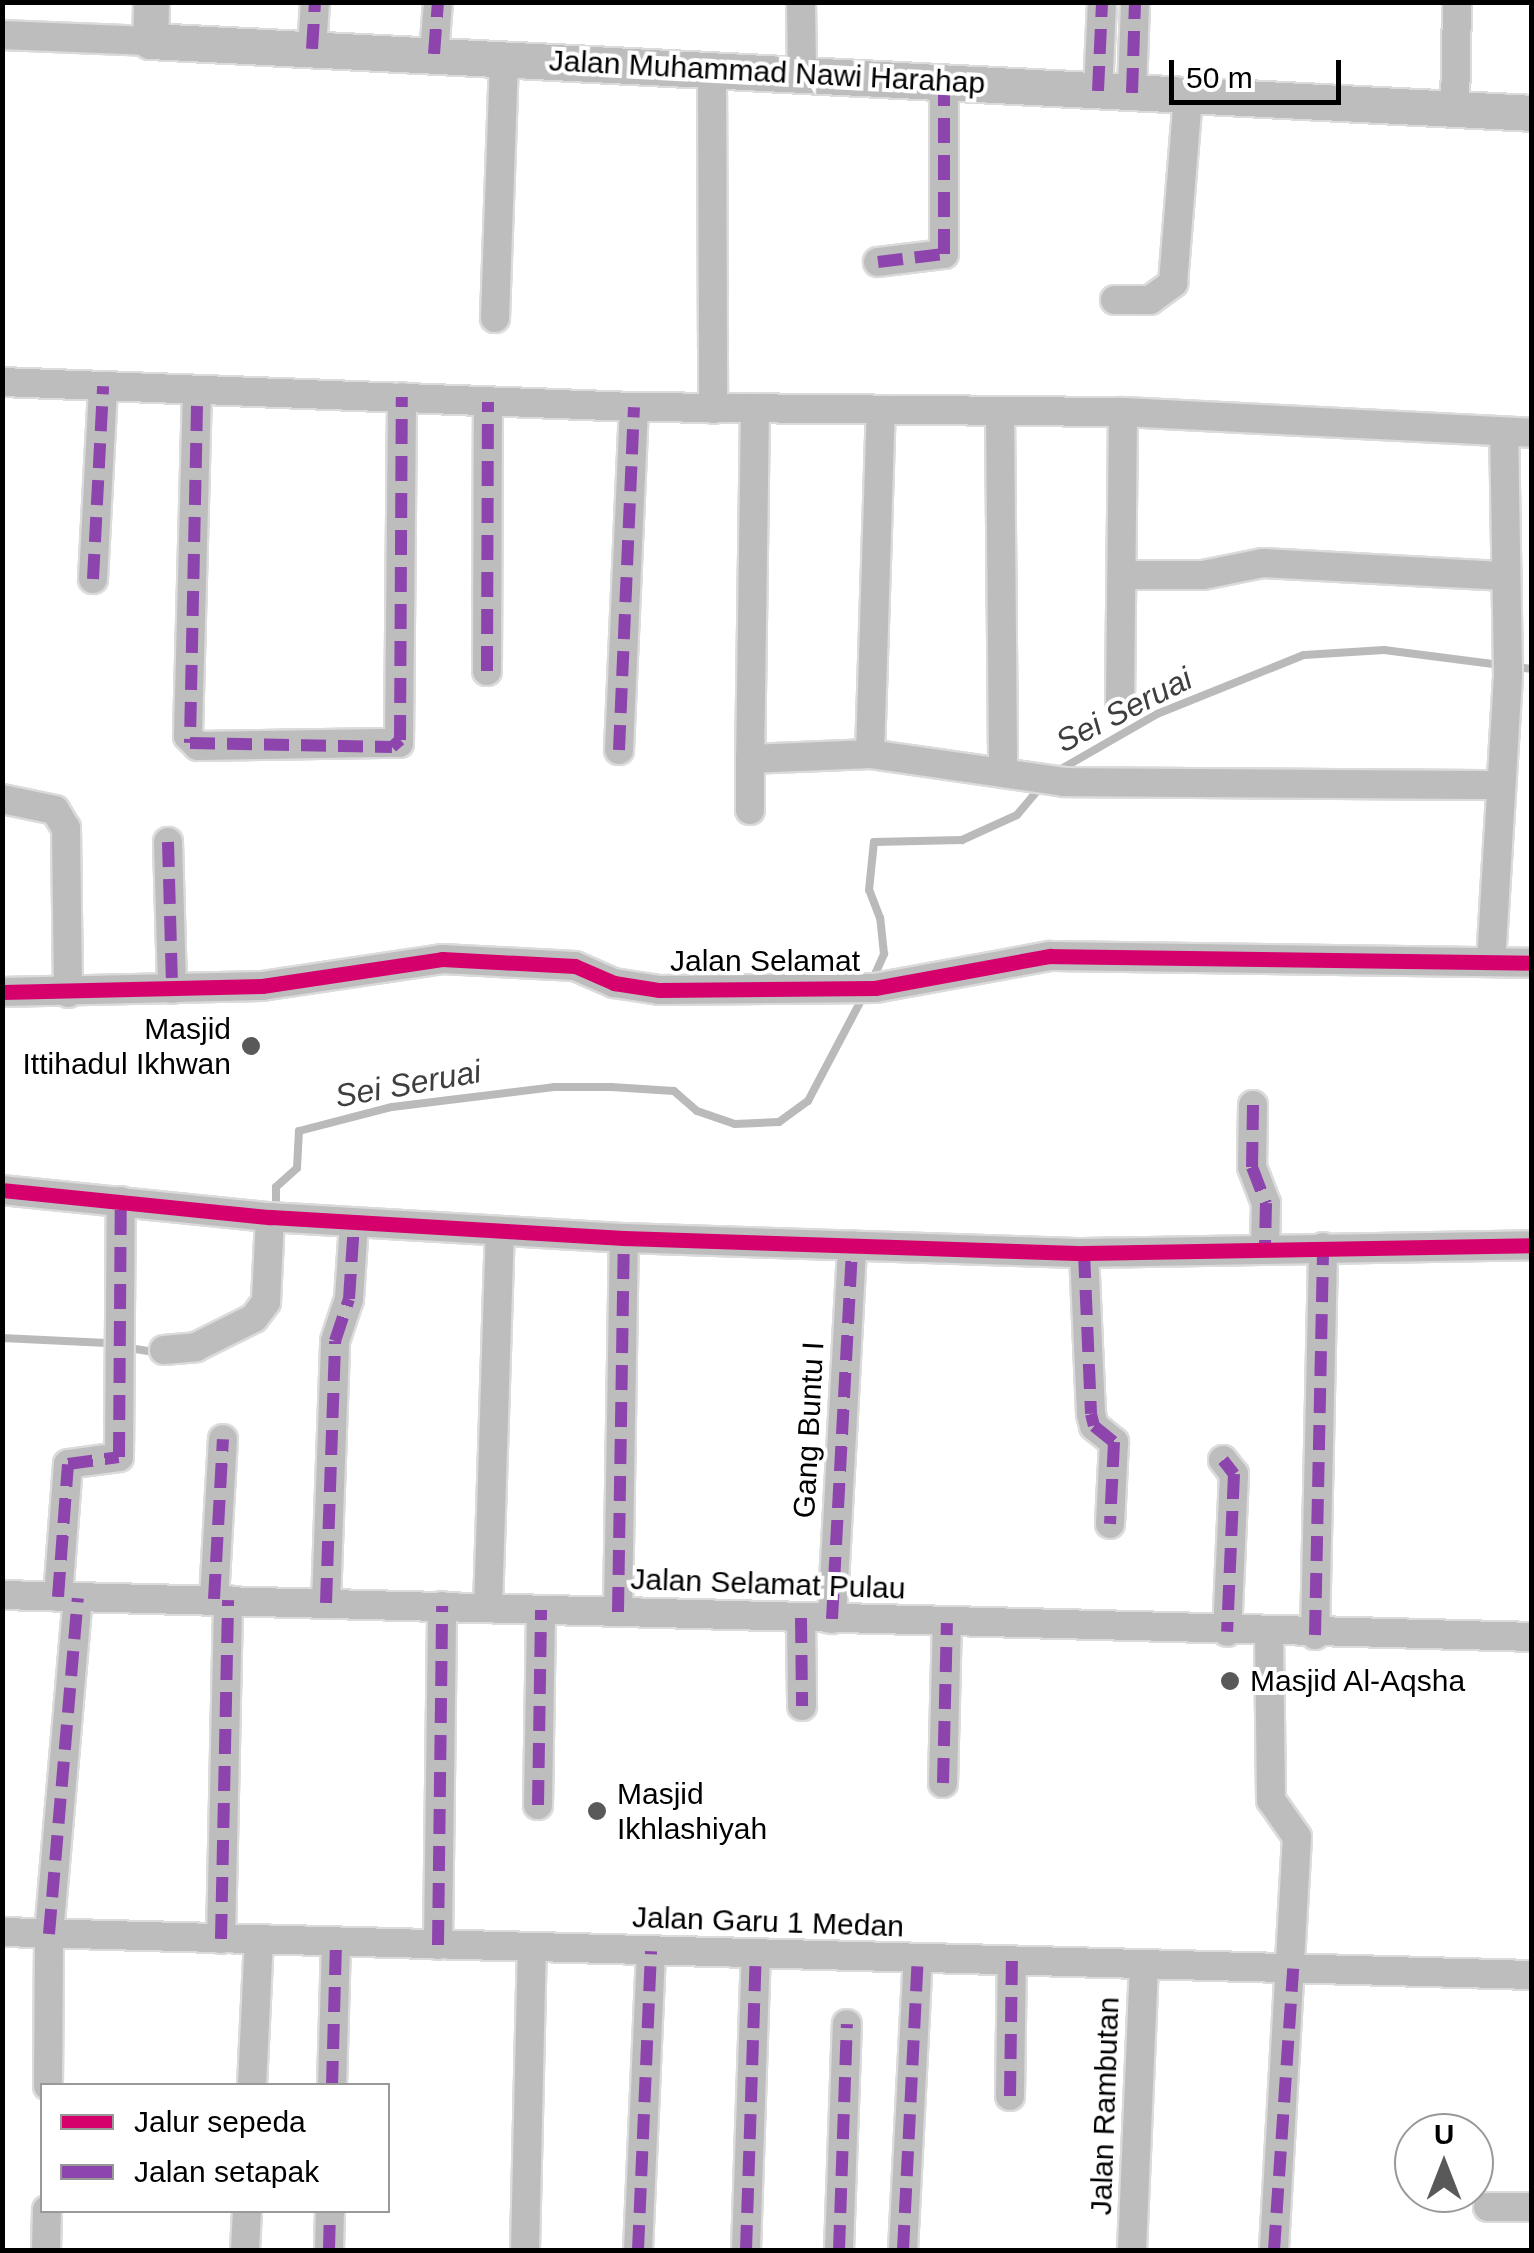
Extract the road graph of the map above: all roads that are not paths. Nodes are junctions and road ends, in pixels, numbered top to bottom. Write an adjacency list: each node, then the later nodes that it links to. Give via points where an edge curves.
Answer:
1 (151, 2): 9 (main road)
2 (315, 2): 10 (street)
3 (438, 2): 11 (street)
4 (802, 2): 14 (street)
5 (1102, 2): 16 (street)
6 (1135, 2): 16 (street)
7 (1457, 2): 18 (street)
8 (2, 35): 9 (street, Jalan Muhammad Nawi Harahap)
9 (150, 41): 10 (main road, Jalan Muhammad Nawi Harahap)
10 (312, 48): 11 (main road, Jalan Muhammad Nawi Harahap)
11 (434, 54): 12 (main road, Jalan Muhammad Nawi Harahap)
12 (504, 57): 13 (main road, Jalan Muhammad Nawi Harahap); 22 (street)
13 (712, 68): 14 (main road, Jalan Muhammad Nawi Harahap); 29 (street)
14 (802, 73): 15 (main road, Jalan Muhammad Nawi Harahap)
15 (944, 82): 16 (main road, Jalan Muhammad Nawi Harahap); 20 (street, via 944,254)
16 (1115, 92): 17 (main road, Jalan Muhammad Nawi Harahap)
17 (1188, 96): 18 (main road, Jalan Muhammad Nawi Harahap); 21 (street, via 1174,283 1150,300)
18 (1454, 108): 19 (main road, Jalan Muhammad Nawi Harahap)
19 (1532, 112)
20 (878, 262)
21 (1116, 300)
22 (495, 318)
23 (2, 382): 24 (street)
24 (103, 386): 25 (street); 37 (street)
25 (197, 390): 26 (street); 26 (street, via 188,736 198,746 399,743)
26 (402, 398): 27 (street)
27 (488, 402): 28 (street); 38 (street)
28 (634, 408): 29 (street); 40 (street)
29 (714, 408): 30 (street)
30 (754, 409): 31 (street); 42 (street)
31 (881, 410): 32 (street); 41 (street)
32 (1000, 412): 33 (street); 43 (street)
33 (1123, 412): 34 (street); 35 (street)
34 (1518, 432): 36 (street)
35 (1124, 575): 36 (street, via 1204,575 1262,563); 39 (street)
36 (1506, 576): 44 (street)
37 (92, 579)
38 (487, 671)
39 (1120, 702)
40 (619, 750)
41 (870, 754): 42 (street); 43 (street)
42 (750, 759): 46 (street)
43 (1002, 771): 44 (street, via 1052,779)
44 (1500, 785): 48 (street)
45 (2, 798): 52 (street, via 55,810 66,828)
46 (750, 810)
47 (168, 842): 50 (street)
48 (1491, 962): 49 (street, Jalan Selamat); 50 (street, Jalan Selamat, via 1050,956 864,989 658,990 614,983 575,966 442,958 262,986)
49 (1532, 963)
50 (172, 989): 52 (street, Jalan Selamat)
51 (2, 992): 52 (street, Jalan Selamat)
52 (68, 992)
53 (1253, 1105): 62 (street, via 1252,1167 1266,1204)
54 (2, 1190): 55 (street)
55 (121, 1201): 56 (street); 70 (street, via 118,1457 68,1464)
56 (270, 1217): 57 (street); 65 (street, via 266,1302 254,1318 196,1347)
57 (354, 1223): 58 (street); 72 (street, via 350,1300 335,1342)
58 (500, 1232): 59 (street); 74 (street)
59 (624, 1238): 61 (street); 76 (street)
60 (1532, 1245): 63 (street)
61 (852, 1246): 64 (street); 78 (street, Gang Buntu I)
62 (1265, 1246): 63 (street); 64 (street)
63 (1323, 1247): 82 (street)
64 (1084, 1253): 68 (street, via 1091,1414 1094,1426 1114,1442)
65 (164, 1350)
66 (224, 1438): 71 (street)
67 (1223, 1460): 80 (street, via 1234,1474)
68 (1110, 1524)
69 (2, 1595): 70 (street, Jalan Selamat Pulau)
70 (68, 1597): 71 (street, Jalan Selamat Pulau); 88 (street)
71 (221, 1600): 72 (street, Jalan Selamat Pulau); 89 (street)
72 (326, 1603): 73 (street, Jalan Selamat Pulau)
73 (442, 1606): 74 (street, Jalan Selamat Pulau); 92 (street)
74 (488, 1608): 75 (street, Jalan Selamat Pulau)
75 (542, 1610): 76 (street, Jalan Selamat Pulau); 86 (street)
76 (618, 1612): 77 (street, Jalan Selamat Pulau)
77 (801, 1618): 78 (street, Jalan Selamat Pulau); 84 (street)
78 (832, 1618): 79 (street, Jalan Selamat Pulau)
79 (947, 1623): 80 (street, Jalan Selamat Pulau); 85 (street)
80 (1227, 1632): 81 (street, Jalan Selamat Pulau)
81 (1269, 1634): 82 (street, Jalan Selamat Pulau); 99 (street, via 1271,1800 1297,1837)
82 (1315, 1635): 83 (street, Jalan Selamat Pulau)
83 (1532, 1637)
84 (802, 1706)
85 (943, 1783)
86 (538, 1806)
87 (2, 1932): 88 (street, Jalan Garu 1 Medan)
88 (49, 1934): 89 (street, Jalan Garu 1 Medan); 102 (street)
89 (221, 1939): 90 (street, Jalan Garu 1 Medan)
90 (259, 1940): 91 (street, Jalan Garu 1 Medan); 103 (street)
91 (336, 1941): 92 (street, Jalan Garu 1 Medan); 104 (street)
92 (438, 1945): 93 (street, Jalan Garu 1 Medan)
93 (532, 1948): 94 (street, Jalan Garu 1 Medan); 114 (street)
94 (651, 1951): 95 (street, Jalan Garu 1 Medan); 115 (street)
95 (756, 1954): 96 (street, Jalan Garu 1 Medan); 116 (street)
96 (918, 1958): 97 (street, Jalan Garu 1 Medan); 118 (street)
97 (1012, 1960): 98 (street, Jalan Garu 1 Medan); 105 (street)
98 (1144, 1964): 99 (street, Jalan Garu 1 Medan); 119 (street, Jalan Rambutan)
99 (1293, 1968): 100 (street, Jalan Garu 1 Medan); 120 (street)
100 (1532, 1975)
101 (847, 2024): 117 (street)
102 (48, 2083)
103 (252, 2083)
104 (332, 2083)
105 (1010, 2096)
106 (1494, 2208): 107 (street)
107 (1532, 2208)
108 (47, 2213): 111 (street)
109 (247, 2213): 112 (street)
110 (330, 2213): 113 (street)
111 (46, 2250)
112 (245, 2250)
113 (329, 2250)
114 (525, 2250)
115 (638, 2250)
116 (746, 2250)
117 (838, 2250)
118 (903, 2250)
119 (1132, 2250)
120 (1274, 2250)

